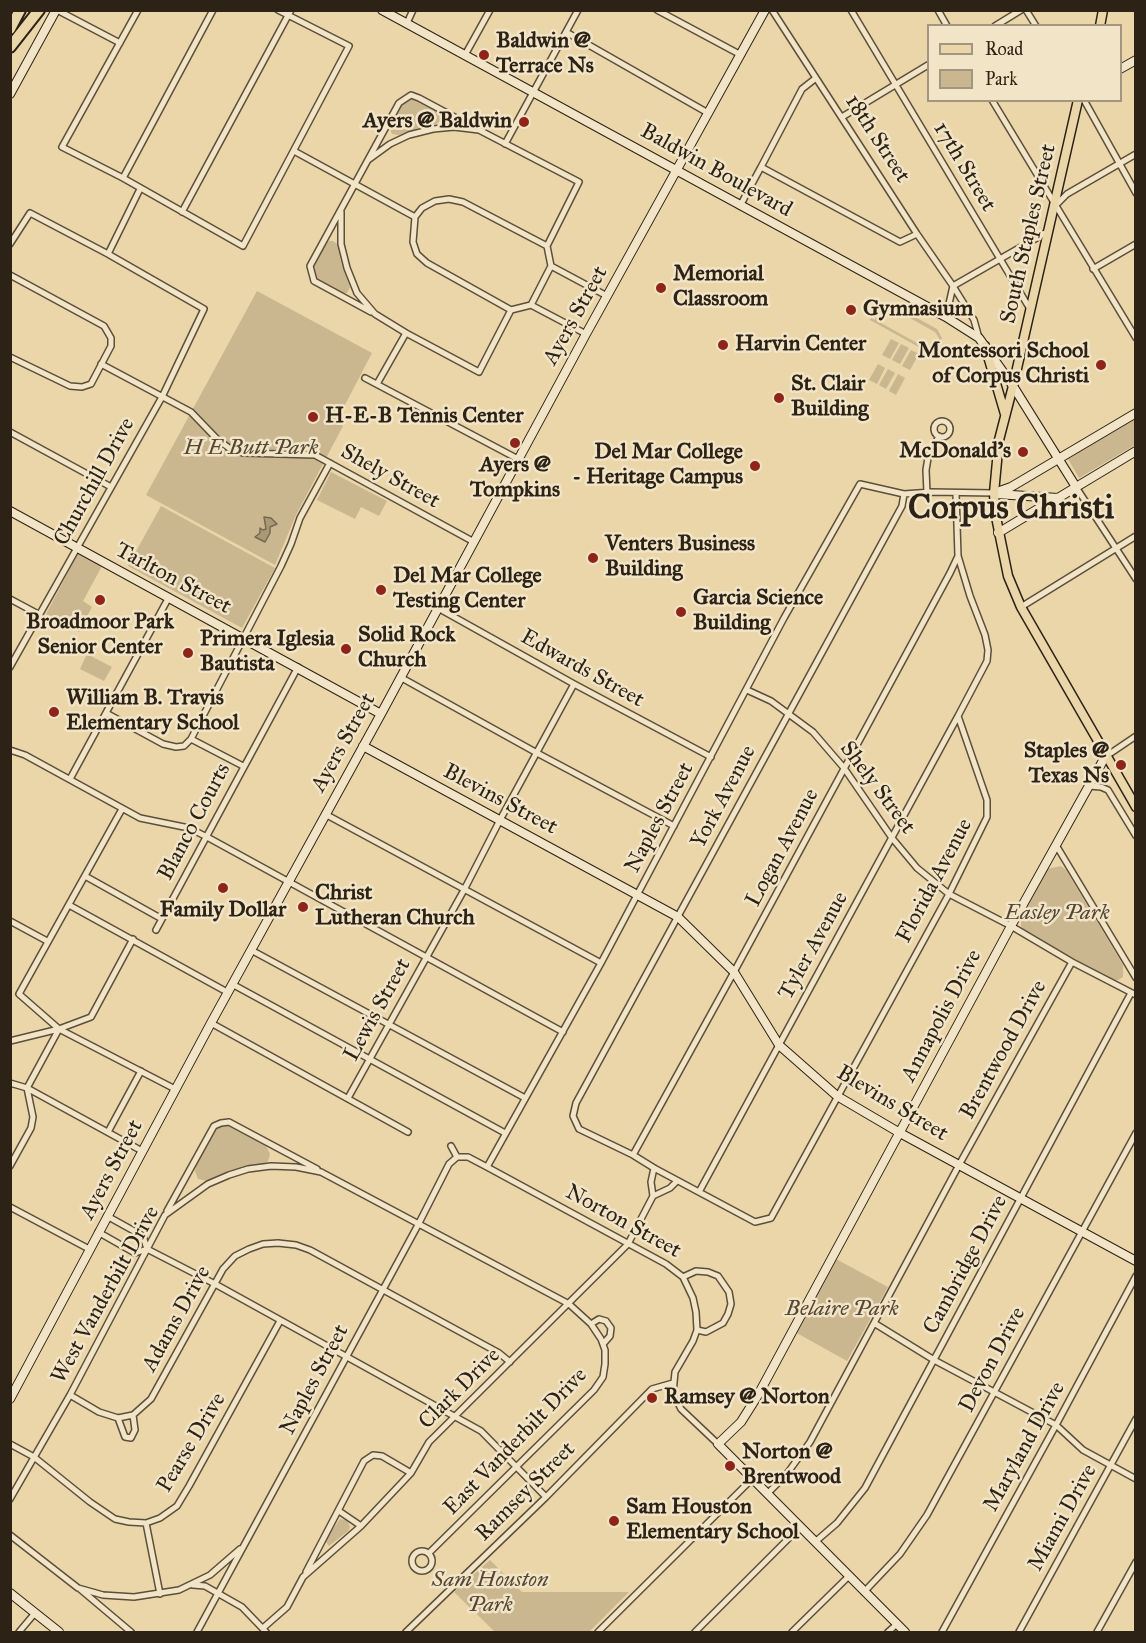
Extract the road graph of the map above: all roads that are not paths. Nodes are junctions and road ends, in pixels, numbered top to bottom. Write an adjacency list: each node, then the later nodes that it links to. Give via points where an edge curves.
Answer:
1 (20, 10): 25 (highway)
2 (39, 10): 28 (highway)
3 (56, 10): 27 (street); 37 (main road)
4 (138, 10): 27 (street)
5 (213, 10): 51 (street)
6 (278, 10): 19 (street)
7 (382, 10): 21 (main road, Baldwin Boulevard)
8 (413, 10): 21 (street)
9 (490, 10): 29 (street)
10 (578, 10): 26 (street)
11 (657, 10): 20 (street)
12 (673, 10): 20 (street)
13 (765, 10): 30 (main road, Ayers Street)
14 (772, 10): 34 (street, 18th Street)
15 (851, 10): 35 (street, 17th Street)
16 (938, 10): 22 (street)
17 (1021, 10): 23 (street)
18 (1026, 10): 24 (street)
19 (290, 13): 45 (street, via 350,46); 57 (street)
20 (670, 18): 30 (street)
21 (406, 24): 29 (main road, Baldwin Boulevard)
22 (946, 24)
23 (999, 24)
24 (1035, 24)
25 (10, 29)
26 (566, 32): 36 (street); 41 (street)
27 (120, 43): 51 (street, via 62,147)
28 (10, 47)
29 (465, 55): 36 (main road, Baldwin Boulevard)
30 (741, 55): 41 (main road, Ayers Street)
31 (1136, 60): 33 (main road)
32 (927, 66): 35 (street)
33 (1122, 68)
34 (816, 78): 42 (street, 18th Street); 49 (street, via 801,89)
35 (895, 85): 42 (street); 66 (street, 17th Street)
36 (532, 91): 44 (street); 50 (main road, Baldwin Boulevard)
37 (10, 94)
38 (993, 102): 56 (street)
39 (1078, 102): 56 (main road, South Staples Street)
40 (1085, 102): 48 (street)
41 (708, 112): 50 (main road, Ayers Street)
42 (842, 117): 61 (street, 18th Street)
43 (479, 130): 44 (street); 47 (street, via 454,127 409,135); 47 (street, via 411,95 399,103)
44 (505, 144): 64 (street, via 579,182)
45 (294, 151): 52 (street); 57 (street, via 243,246)
46 (1136, 154): 48 (street)
47 (368, 160): 52 (street)
48 (1118, 164): 54 (street); 56 (street, via 1067,194)
49 (761, 167): 55 (street); 61 (street, via 900,242)
50 (678, 170): 55 (main road, Baldwin Boulevard); 71 (main road, Ayers Street)
51 (123, 178): 53 (street)
52 (354, 185): 58 (street); 59 (street)
53 (140, 189): 57 (street); 65 (street)
54 (1136, 193)
55 (740, 206): 76 (main road, Baldwin Boulevard)
56 (1055, 206): 60 (main road, South Staples Street); 68 (street)
57 (183, 212)
58 (341, 212): 75 (street, via 341,243 347,268 357,293); 75 (street, via 310,266 311,274 314,282)
59 (415, 217): 64 (street, via 435,201 463,201); 74 (street, via 413,242 417,254)
60 (1049, 232): 66 (street); 73 (main road, South Staples Street)
61 (917, 234): 70 (street, 18th Street)
62 (10, 244): 65 (street, via 30,213)
63 (1136, 244): 68 (street)
64 (547, 246): 67 (street)
65 (108, 254): 87 (street, Churchill Drive, via 204,309)
66 (1000, 259): 70 (street); 73 (street, 17th Street)
67 (551, 266): 71 (street); 72 (street)
68 (1093, 269): 79 (street)
69 (10, 275): 83 (street, via 105,326 111,346)
70 (953, 285): 76 (street); 80 (street, 18th Street, via 974,320)
71 (607, 296): 78 (main road, Ayers Street)
72 (531, 305): 74 (street); 78 (street)
73 (1030, 309): 86 (main road, South Staples Street)
74 (511, 310): 77 (street, via 479,372)
75 (375, 314): 77 (street)
76 (946, 317): 80 (main road, Baldwin Boulevard)
77 (406, 333): 85 (street)
78 (586, 334): 94 (main road, Ayers Street)
79 (1135, 334)
80 (979, 338): 81 (main road, Baldwin Boulevard)
81 (985, 346): 86 (main road, Baldwin Boulevard); 89 (main road)
82 (10, 357): 83 (street, via 70,386 82,387 91,384)
83 (101, 364): 87 (street, Shely Street)
84 (365, 378): 85 (street)
85 (377, 384): 94 (street)
86 (1013, 386): 89 (main road, South Staples Street); 93 (main road)
87 (162, 397): 95 (street, Shely Street, via 191,412 229,448 243,453 315,455); 96 (street, Churchill Drive)
88 (1136, 413): 93 (main road)
89 (1005, 414): 101 (main road, South Staples Street)
90 (10, 432): 96 (street)
91 (939, 436): 98 (street, via 928,458)
92 (1136, 452): 97 (main road)
93 (1059, 458): 97 (main road); 101 (main road)
94 (518, 459): 106 (main road, Ayers Street)
95 (330, 464): 106 (street, Shely Street); 116 (street)
96 (111, 487): 107 (street, Churchill Drive)
97 (1076, 487): 102 (main road); 108 (street)
98 (927, 492): 99 (street); 100 (street)
99 (904, 494): 121 (street, Naples Street, via 860,484); 122 (street, York Avenue, via 902,506)
100 (956, 494): 101 (street); 109 (street)
101 (994, 494): 102 (main road); 104 (main road, South Staples Street)
102 (1058, 498): 104 (main road)
103 (10, 511): 107 (main road, Tarlton Street)
104 (998, 533): 113 (main road, South Staples Street, via 1008,576)
105 (1136, 536): 108 (street)
106 (474, 542): 114 (main road, Ayers Street)
107 (77, 548): 111 (main road, Tarlton Street); 115 (street, Churchill Drive)
108 (1117, 548): 110 (street); 113 (street)
109 (958, 556): 125 (street, via 988,650 987,661); 134 (street, Logan Avenue)
110 (1136, 579)
111 (169, 597): 116 (main road, Tarlton Street); 123 (street)
112 (10, 599): 115 (street)
113 (1021, 607): 132 (main road, South Staples Street)
114 (438, 608): 119 (main road, Ayers Street); 120 (street, Edwards Street)
115 (40, 615): 118 (street, Churchill Drive)
116 (244, 638): 117 (main road, Tarlton Street); 127 (street)
117 (298, 667): 124 (main road, Tarlton Street); 133 (street, Blanco Courts)
118 (10, 668)
119 (400, 677): 124 (main road, Ayers Street); 130 (street)
120 (574, 684): 130 (street, Lewis Street); 131 (street, Edwards Street)
121 (747, 690): 122 (street, Shely Street); 131 (street, Naples Street)
122 (788, 712): 134 (street, Shely Street, via 813,732); 152 (street, York Avenue)
123 (106, 713): 127 (street, via 163,744 184,746); 135 (street)
124 (381, 714): 128 (main road, Ayers Street)
125 (958, 716): 144 (street, Tyler Avenue); 150 (street, Florida Avenue, via 987,800 987,818)
126 (1136, 736): 132 (street)
127 (191, 739): 133 (street)
128 (363, 746): 139 (main road, Ayers Street); 140 (main road, Blevins Street)
129 (10, 750): 135 (street)
130 (537, 753): 140 (street, Lewis Street); 141 (street)
131 (711, 757): 141 (street, Naples Street)
132 (1105, 757): 136 (main road, Annapolis Drive); 137 (main road, South Staples Street)
133 (243, 766): 143 (street, Blanco Courts)
134 (844, 768): 144 (street, Shely Street); 163 (street, Logan Avenue)
135 (70, 779): 138 (street)
136 (1089, 786): 142 (street, via 1108,790); 145 (main road, Annapolis Drive)
137 (1136, 807)
138 (122, 809): 143 (street); 146 (street)
139 (325, 814): 147 (main road, Ayers Street); 148 (street)
140 (500, 820): 148 (street, Lewis Street); 149 (main road, Blevins Street)
141 (674, 826): 149 (street, Naples Street)
142 (1136, 836)
143 (207, 837): 147 (street); 153 (street, Blanco Courts)
144 (892, 838): 150 (street, Shely Street, via 917,868); 173 (street, Tyler Avenue)
145 (1056, 845): 155 (main road, Annapolis Drive); 164 (street)
146 (85, 876): 151 (street); 153 (street)
147 (288, 882): 159 (main road, Ayers Street); 160 (street)
148 (464, 890): 160 (street, Lewis Street); 161 (street)
149 (638, 894): 152 (main road, Blevins Street); 161 (street, Naples Street)
150 (949, 894): 155 (street, Shely Street); 179 (street, Florida Avenue)
151 (69, 905): 157 (street); 158 (street)
152 (678, 917): 163 (main road, Blevins Street); 189 (street, York Avenue, via 576,1103 573,1116 579,1129)
153 (162, 919): 156 (street, Blanco Courts)
154 (10, 921): 158 (street)
155 (1011, 926): 162 (street, Shely Street); 185 (main road, Annapolis Drive)
156 (156, 930)
157 (134, 939): 166 (street); 170 (street, via 92,1017)
158 (47, 941): 170 (street, via 19,994)
159 (251, 950): 165 (main road, Ayers Street); 169 (street)
160 (425, 957): 169 (street, Lewis Street); 171 (street)
161 (601, 963): 171 (street, Naples Street)
162 (1072, 963): 167 (street, Shely Street); 192 (street, Brentwood Drive)
163 (734, 972): 173 (main road, Blevins Street); 189 (street, Logan Avenue)
164 (1136, 978)
165 (232, 984): 166 (main road, Ayers Street); 174 (street)
166 (227, 992): 168 (main road, Ayers Street)
167 (1133, 994): 199 (street, Cambridge Drive)
168 (211, 1023): 178 (main road, Ayers Street); 180 (street)
169 (389, 1025): 174 (street, Lewis Street); 181 (street)
170 (59, 1029): 172 (street); 175 (street); 177 (street)
171 (563, 1032): 181 (street, Naples Street)
172 (10, 1041)
173 (779, 1045): 179 (main road, Blevins Street); 197 (street, Tyler Avenue)
174 (370, 1059): 180 (street, Lewis Street); 184 (street)
175 (141, 1071): 178 (street); 182 (street)
176 (10, 1083): 177 (street)
177 (27, 1088): 182 (street); 191 (street, via 33,1117 31,1128)
178 (175, 1089): 188 (main road, Ayers Street)
179 (837, 1096): 185 (main road, Blevins Street); 197 (street, Florida Avenue, via 771,1218 755,1222)
180 (348, 1098): 183 (street)
181 (525, 1098): 184 (street, Naples Street)
182 (108, 1132): 188 (street)
183 (408, 1132)
184 (505, 1133): 193 (street, Naples Street)
185 (900, 1133): 192 (main road, Blevins Street); 233 (main road, Annapolis Drive, via 758,1395 741,1422)
186 (1136, 1133): 204 (street, Devon Drive)
187 (452, 1146): 190 (street)
188 (142, 1151): 202 (main road, Ayers Street)
189 (633, 1155): 194 (street)
190 (457, 1157): 193 (street, Norton Street, via 468,1157); 203 (street, Naples Street, via 449,1164)
191 (10, 1166)
192 (959, 1166): 199 (main road, Blevins Street); 216 (street, Brentwood Drive)
193 (487, 1167): 206 (street, Norton Street)
194 (654, 1168): 196 (street); 198 (street, Clark Drive)
195 (321, 1172): 201 (street, West Vanderbilt Drive, via 279,1166 248,1169 208,1184); 201 (street, via 229,1122 221,1123 214,1126); 203 (street, West Vanderbilt Drive)
196 (677, 1181): 197 (street); 198 (street)
197 (699, 1192)
198 (653, 1196): 206 (street, Clark Drive)
199 (1021, 1198): 204 (main road, Blevins Street); 221 (street, Cambridge Drive)
200 (10, 1207): 207 (street)
201 (165, 1215): 208 (street, West Vanderbilt Drive)
202 (107, 1216): 205 (main road, Ayers Street); 208 (street, via 143,1236)
203 (418, 1225): 213 (street, Naples Street); 214 (street, West Vanderbilt Drive)
204 (1082, 1230): 209 (main road, Blevins Street); 224 (street, Devon Drive)
205 (98, 1232): 207 (main road, Ayers Street); 208 (street, via 135,1254)
206 (628, 1244): 211 (street, Norton Street); 214 (street, Clark Drive)
207 (89, 1249): 226 (main road, Ayers Street)
208 (147, 1249): 212 (street); 225 (street, West Vanderbilt Drive)
209 (1136, 1261)
210 (1136, 1276): 231 (street, Maryland Drive)
211 (683, 1277): 218 (street, Norton Street, via 693,1298); 218 (street, via 696,1271 708,1272 718,1276 729,1292 731,1304 723,1323 706,1332)
212 (215, 1284): 213 (street, Adams Drive, via 235,1256 263,1244 278,1243 310,1250); 215 (street); 227 (street, Adams Drive, via 151,1399)
213 (382, 1291): 220 (street, Naples Street); 222 (street, Adams Drive)
214 (569, 1304): 217 (street, East Vanderbilt Drive); 222 (street, Clark Drive)
215 (280, 1321): 220 (street); 244 (street, Pearse Drive, via 177,1506)
216 (874, 1323): 221 (street); 240 (street, Brentwood Drive, via 810,1442)
217 (591, 1324): 219 (street, East Vanderbilt Drive); 219 (street, East Vanderbilt Drive, via 598,1319 611,1328)
218 (697, 1330): 223 (street)
219 (603, 1344): 235 (street, East Vanderbilt Drive, via 603,1377 594,1390)
220 (347, 1356): 228 (street); 249 (street, Naples Street)
221 (934, 1360): 224 (street); 248 (street, Cambridge Drive, via 865,1488 837,1523)
222 (510, 1362): 228 (street, Clark Drive)
223 (673, 1383): 233 (street, via 681,1409); 241 (street, Ramsey Street, via 652,1389)
224 (994, 1392): 231 (street); 256 (street, Devon Drive, via 927,1515 900,1554)
225 (70, 1395): 229 (street); 234 (street, West Vanderbilt Drive)
226 (10, 1399)
227 (134, 1415): 229 (street); 229 (street, via 131,1438 125,1437)
228 (455, 1415): 235 (street, via 481,1431); 237 (street, Clark Drive, via 429,1442)
229 (118, 1418)
230 (1136, 1419): 236 (street, Miami Drive)
231 (1056, 1425): 236 (street, via 1083,1450); 273 (street, Maryland Drive)
232 (10, 1444): 234 (street)
233 (718, 1444): 238 (main road)
234 (34, 1457): 242 (street, West Vanderbilt Drive); 244 (street, via 104,1513 115,1519)
235 (517, 1466): 241 (street); 250 (street, East Vanderbilt Drive)
236 (1110, 1466): 239 (street); 274 (street, Miami Drive)
237 (411, 1473): 243 (street, via 373,1455 364,1461); 245 (street, Clark Drive)
238 (752, 1479): 240 (main road); 268 (street)
239 (1136, 1479)
240 (767, 1494): 246 (main road)
241 (546, 1497): 267 (street, Ramsey Street)
242 (10, 1499)
243 (339, 1511): 245 (street); 253 (street)
244 (146, 1523): 259 (street)
245 (361, 1526): 253 (street, Clark Drive)
246 (800, 1527): 248 (main road); 269 (street)
247 (10, 1535): 255 (street)
248 (815, 1542): 252 (main road)
249 (244, 1546): 254 (street); 258 (street, Naples Street)
250 (429, 1553)
251 (1136, 1562): 275 (street)
252 (849, 1576): 256 (main road); 270 (street)
253 (303, 1577): 262 (street, Clark Drive, via 287,1607)
254 (192, 1585): 258 (street); 259 (street)
255 (78, 1588): 259 (street, via 103,1595); 265 (street)
256 (864, 1592): 261 (main road)
257 (10, 1593): 260 (main road)
258 (219, 1593): 262 (street, via 242,1607); 266 (street, Naples Street)
259 (160, 1594)
260 (35, 1613): 263 (street); 264 (main road)
261 (897, 1624): 271 (street); 272 (main road)
262 (265, 1630)
263 (19, 1632)
264 (59, 1632)
265 (131, 1632)
266 (197, 1632)
267 (406, 1632)
268 (598, 1632)
269 (695, 1632)
270 (792, 1632)
271 (888, 1632)
272 (905, 1632)
273 (942, 1632)
274 (1020, 1632)
275 (1097, 1632)

